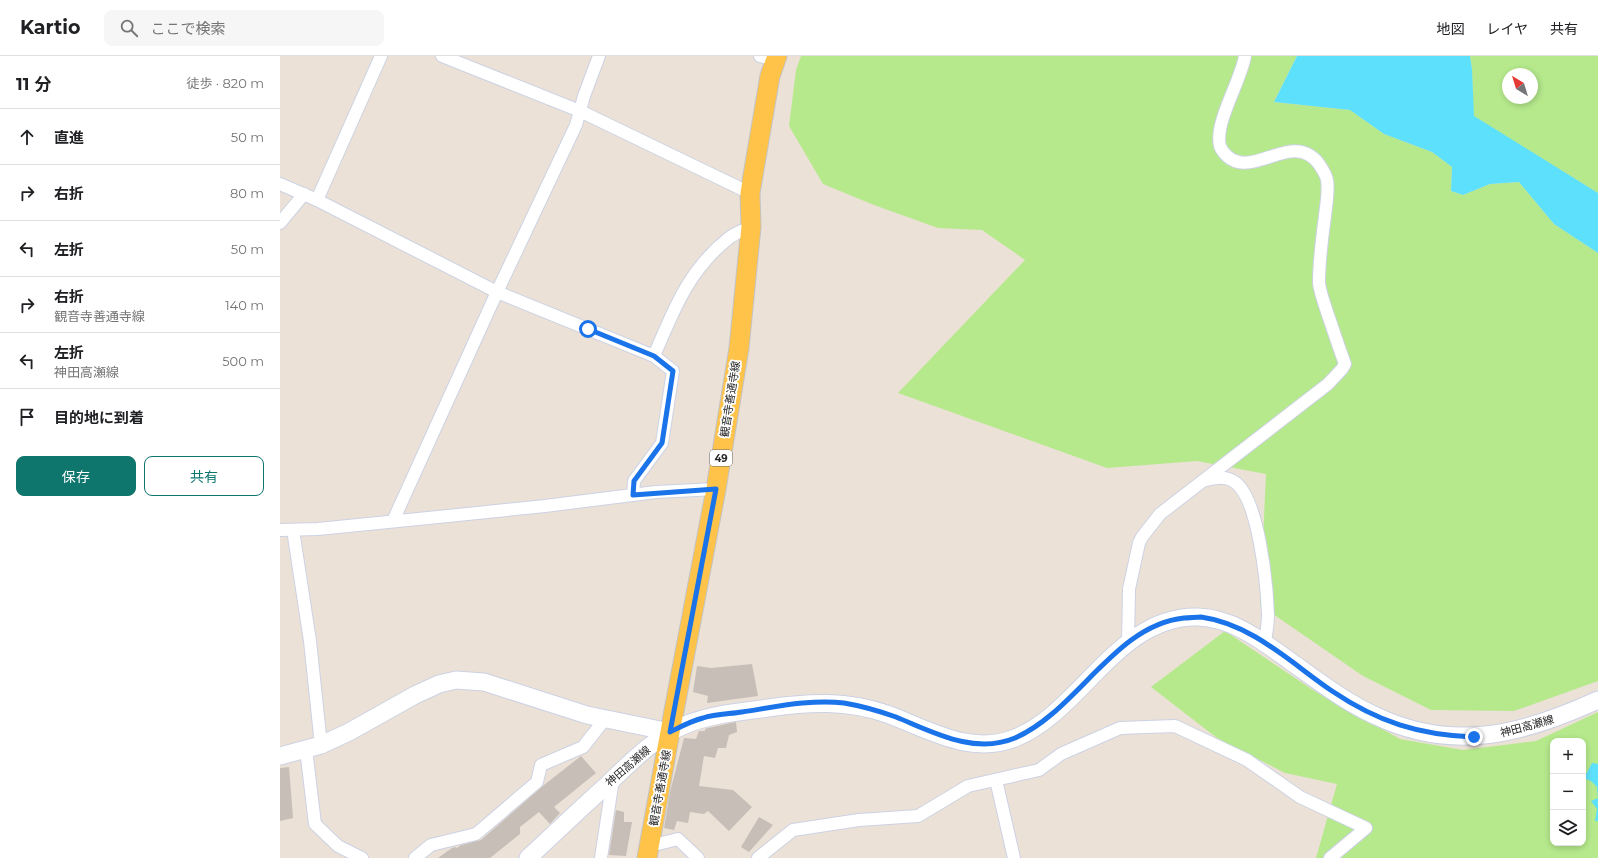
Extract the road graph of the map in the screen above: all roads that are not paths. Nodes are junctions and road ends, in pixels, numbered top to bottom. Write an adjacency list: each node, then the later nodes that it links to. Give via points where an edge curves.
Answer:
1 (381, 56): 10 (street)
2 (442, 56): 6 (street)
3 (599, 56): 6 (street)
4 (1245, 56): 15 (street, via 1222,120 1220,147 1231,160 1240,162 1260,160 1288,151 1305,152 1313,156 1323,170 1327,180 1327,195 1319,285 1344,364 1328,384)
5 (768, 57): 9 (main road, 観音寺善通寺線 / 49, via 770,76)
6 (580, 111): 9 (street); 13 (street, via 576,125)
7 (280, 184): 8 (street)
8 (304, 194): 10 (street); 11 (street)
9 (750, 194): 12 (main road, 観音寺善通寺線 / 49)
10 (317, 200): 13 (street)
11 (280, 223)
12 (751, 227): 14 (street, via 730,237 696,272 676,304); 16 (main road, 観音寺善通寺線 / 49, via 739,348)
13 (497, 292): 14 (street); 18 (street)
14 (654, 356): 17 (street, via 673,371 671,385 662,443 634,481)
15 (1205, 480): 21 (street, via 1160,514 1142,537 1129,589); 22 (street, via 1220,477 1233,481 1247,496 1264,565 1268,616)
16 (716, 489): 17 (street); 25 (main road, 観音寺善通寺線 / 49)
17 (633, 495): 18 (street)
18 (393, 521): 20 (street)
19 (280, 530): 20 (street)
20 (293, 530): 26 (street, via 310,641)
21 (1128, 643): 22 (main road, 神田高瀬線, via 1154,626 1177,619 1199,617 1224,622 1250,633); 25 (main road, 神田高瀬線, via 1036,727 1014,738 992,744 965,742 941,736 872,709 843,703 783,706 704,718)
22 (1264, 643): 23 (main road, 神田高瀬線, via 1334,692 1377,717 1423,732 1474,737 1500,734 1568,714)
23 (1598, 700)
24 (605, 719): 25 (main road); 26 (main road, via 484,682 456,680 415,695 349,732); 32 (street, via 583,747 541,765 537,782 476,834 431,845)
25 (670, 732): 28 (main road, 神田高瀬線); 30 (main road, 観音寺善通寺線 / 49)
26 (313, 747): 27 (main road); 31 (street, via 315,824 338,846)
27 (280, 756)
28 (613, 779): 33 (main road, 神田高瀬線); 34 (street)
29 (996, 780): 36 (street, via 968,786 918,816 859,820 793,830); 37 (street); 38 (street, via 1040,770 1061,754 1120,728 1175,726 1247,760 1300,796 1366,828)
30 (649, 852): 35 (street, via 678,839)
31 (362, 858)
32 (414, 858)
33 (528, 858)
34 (601, 858)
35 (698, 858)
36 (758, 858)
37 (1014, 858)
38 (1330, 858)

